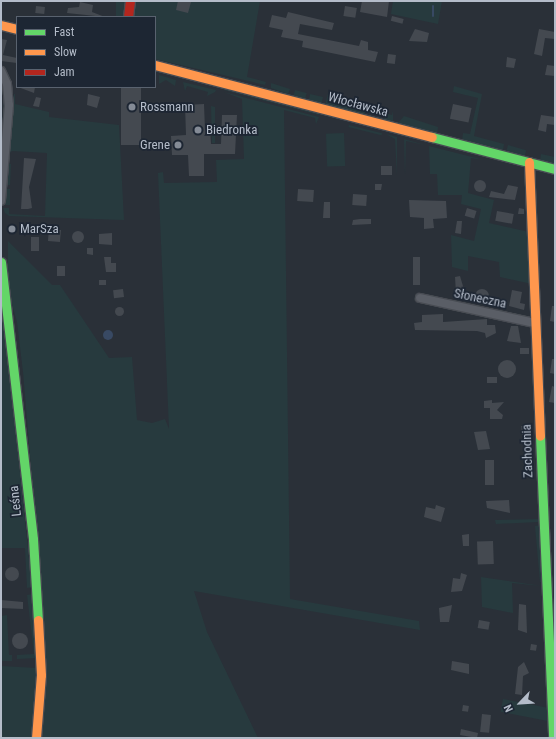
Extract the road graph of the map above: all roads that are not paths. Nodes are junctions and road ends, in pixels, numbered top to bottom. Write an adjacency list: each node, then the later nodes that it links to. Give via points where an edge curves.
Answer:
1 (130, 1): 2 (street)
2 (128, 16)
3 (1, 25): 4 (street)
4 (16, 30)
5 (156, 65): 7 (street, Włocławska)
6 (1, 71): 9 (street, via 7,84 9,105)
7 (529, 162): 8 (street, Włocławska); 12 (street, Zachodnia)
8 (555, 169)
9 (1, 202)
10 (1, 262): 13 (street, Leśna, via 33,539 41,675)
11 (420, 298): 12 (street, Słoneczna)
12 (535, 323): 14 (street, Zachodnia)
13 (36, 738)
14 (553, 738)

